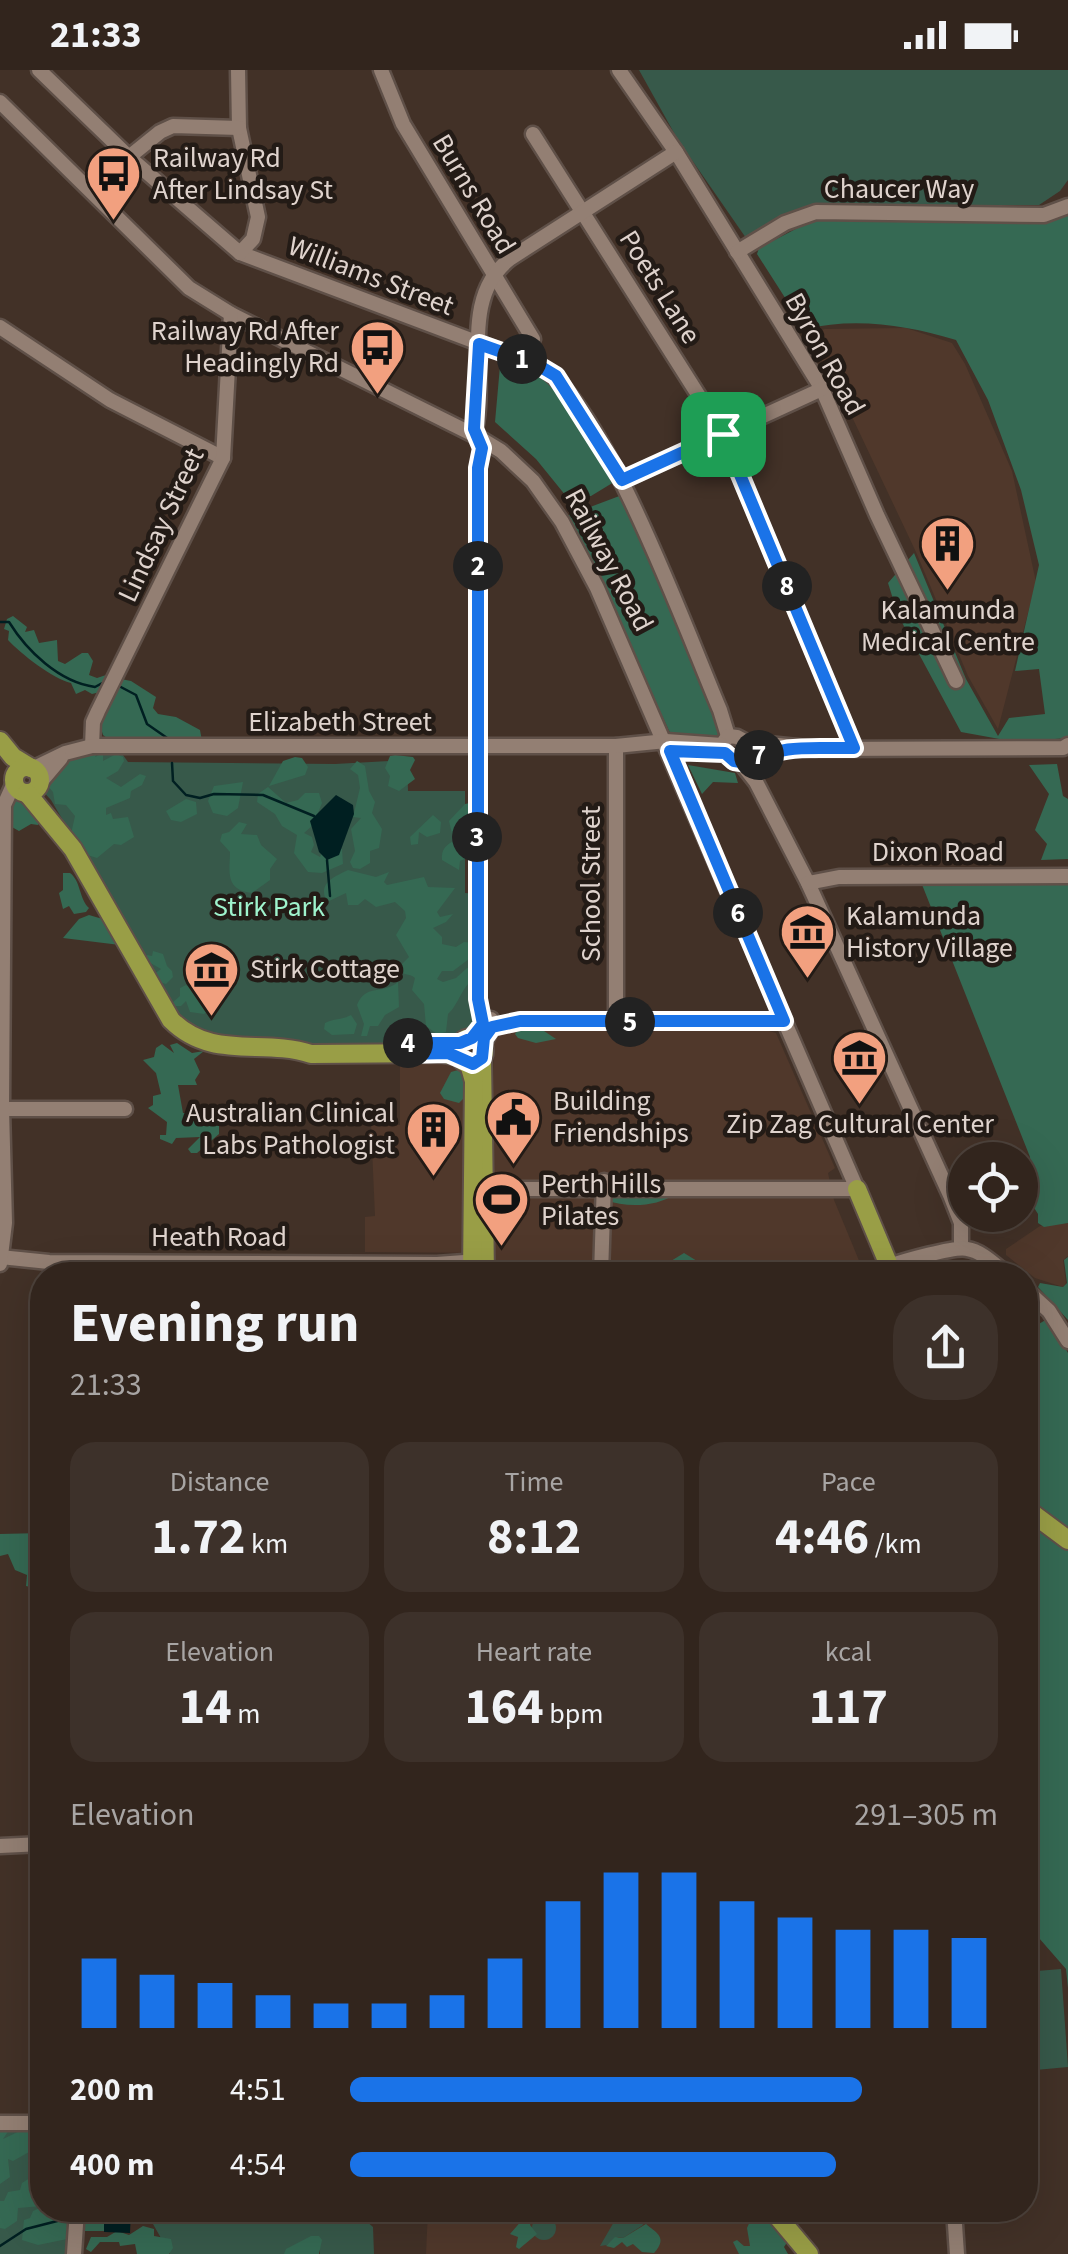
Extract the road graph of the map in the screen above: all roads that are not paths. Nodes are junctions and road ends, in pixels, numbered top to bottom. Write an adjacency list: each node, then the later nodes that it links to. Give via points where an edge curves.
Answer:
1 (39, 70): 9 (street, Williams Street)
2 (238, 70): 6 (street)
3 (382, 70): 14 (street, Burns Road, via 404,124)
4 (619, 70): 8 (street, Byron Road)
5 (0, 102): 15 (street, Railway Road, via 172,275)
6 (239, 128): 9 (street, via 173,126); 13 (street, via 258,217 253,239)
7 (533, 134): 11 (street, Poets Lane)
8 (676, 152): 11 (street); 12 (street, Byron Road)
9 (129, 157): 13 (street, Williams Street)
10 (1068, 206): 12 (street, Chaucer Way, via 1044,216 816,212)
11 (584, 213): 14 (street); 20 (street, Poets Lane)
12 (737, 252): 19 (street, Byron Road)
13 (240, 254): 18 (street, Williams Street)
14 (493, 274): 17 (street, Burns Road); 18 (street, via 482,294)
15 (230, 314): 21 (street, Railway Road); 22 (street, Lindsay Street)
16 (0, 326): 22 (street, via 110,400)
17 (533, 339)
18 (479, 344): 21 (street); 23 (street, Williams Street, via 556,376)
19 (822, 389): 20 (street); 24 (street, Byron Road)
20 (723, 434): 23 (street); 33 (street, Poets Lane)
21 (478, 436): 30 (street, Railway Road, via 520,466 562,522); 31 (street)
22 (223, 458): 28 (street, Lindsay Street, via 98,711)
23 (622, 480): 26 (street, Williams Street)
24 (956, 680)
25 (0, 741): 36 (main road)
26 (732, 742): 30 (street, Elizabeth Street); 32 (street, Elizabeth Street); 35 (street); 35 (street)
27 (1068, 745): 33 (street, Elizabeth Street)
28 (92, 746): 31 (street, Elizabeth Street); 36 (street, Elizabeth Street, via 65,753)
29 (616, 746): 30 (street, Elizabeth Street); 31 (street, Elizabeth Street); 40 (street, School Street)
30 (668, 746): 41 (street, Railway Road)
31 (477, 747): 42 (street, via 478,999)
32 (786, 748): 33 (street, Elizabeth Street); 35 (street, Elizabeth Street)
33 (854, 748)
34 (0, 759): 36 (main road)
35 (750, 760): 38 (street)
36 (27, 782): 42 (main road, via 61,818 72,849 179,1028 217,1046 310,1054); 43 (street, Elizabeth Street, via 5,818)
37 (1068, 876): 38 (street, Dixon Road, via 839,876)
38 (808, 882): 48 (street, via 950,1195 962,1227)
39 (520, 1021): 40 (street); 42 (street, via 492,1027); 42 (street, via 497,1018)
40 (616, 1021): 41 (street)
41 (784, 1021): 45 (street, Railway Road)
42 (472, 1047): 46 (main road)
43 (2, 1108): 44 (street); 49 (street)
44 (125, 1108)
45 (854, 1182): 47 (street); 53 (main road, Railway Road)
46 (478, 1185): 47 (street); 51 (main road)
47 (599, 1185): 52 (street)
48 (960, 1248): 54 (street); 55 (street)
49 (1, 1260): 50 (street, Heath Road)
50 (50, 1262)
51 (478, 1262)
52 (601, 1262)
53 (888, 1262)
54 (907, 1262)
55 (991, 1262)
56 (1038, 1301): 57 (street)
57 (1068, 1341)
58 (1038, 1518): 59 (main road)
59 (1068, 1540)
60 (0, 1846): 61 (street)
61 (30, 1846)
62 (30, 2122): 63 (street)
63 (0, 2123)
64 (77, 2222): 67 (street)
65 (782, 2222): 68 (main road)
66 (955, 2222): 69 (street)
67 (77, 2254)
68 (809, 2254)
69 (958, 2254)

